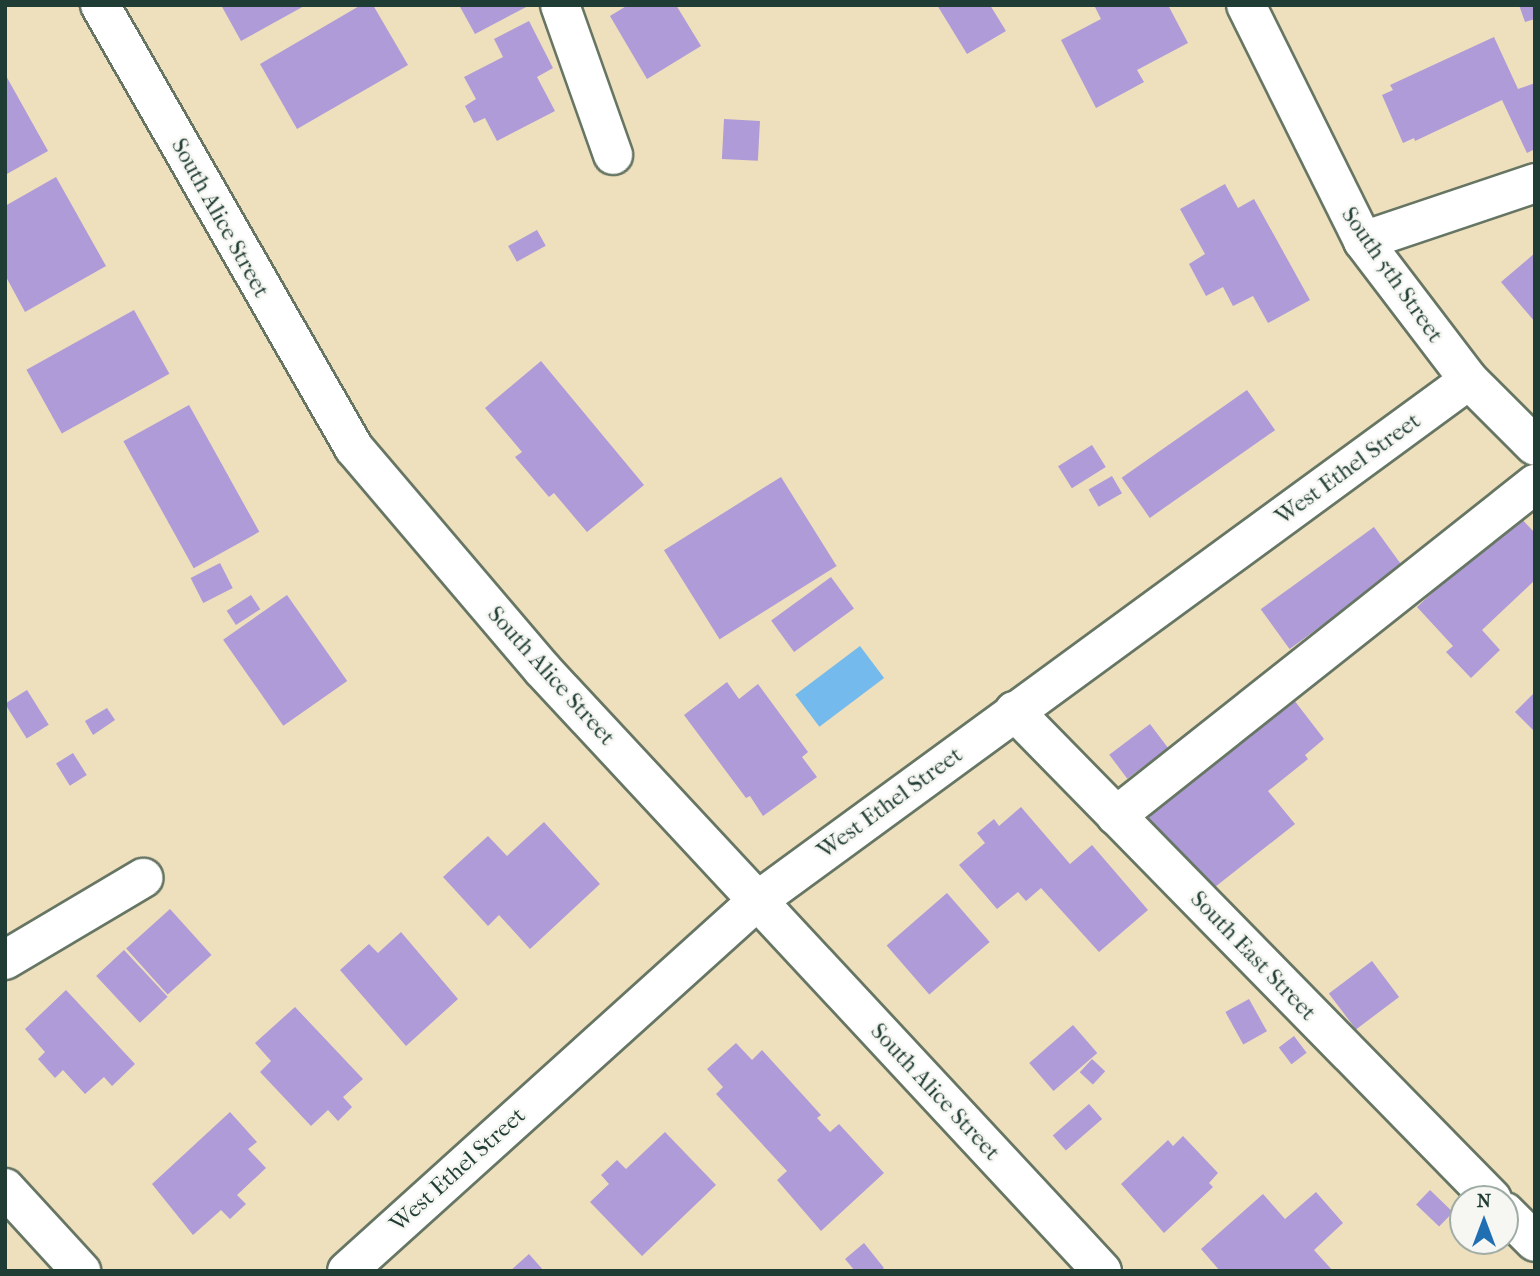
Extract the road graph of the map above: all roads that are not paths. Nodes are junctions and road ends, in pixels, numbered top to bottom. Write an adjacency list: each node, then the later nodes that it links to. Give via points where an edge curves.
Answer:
1 (100, 5): 13 (street, South Alice Street, via 354,448 533,659)
2 (560, 5): 4 (street)
3 (1246, 5): 6 (street, South 5th Street)
4 (613, 155)
5 (1535, 183): 6 (street)
6 (1363, 241): 7 (street, South 5th Street)
7 (1469, 380): 8 (street, South 5th Street); 10 (street, West Ethel Street)
8 (1535, 446)
9 (1535, 484): 11 (street)
10 (1014, 711): 11 (street, South East Street); 13 (street, West Ethel Street)
11 (1116, 816): 15 (street, South East Street)
12 (143, 878): 14 (street)
13 (757, 901): 20 (street, West Ethel Street); 21 (street, South Alice Street)
14 (5, 960)
15 (1478, 1185)
16 (5, 1188): 19 (street)
17 (1519, 1226): 18 (street)
18 (1535, 1242)
19 (81, 1271)
20 (347, 1271)
21 (1102, 1271)

